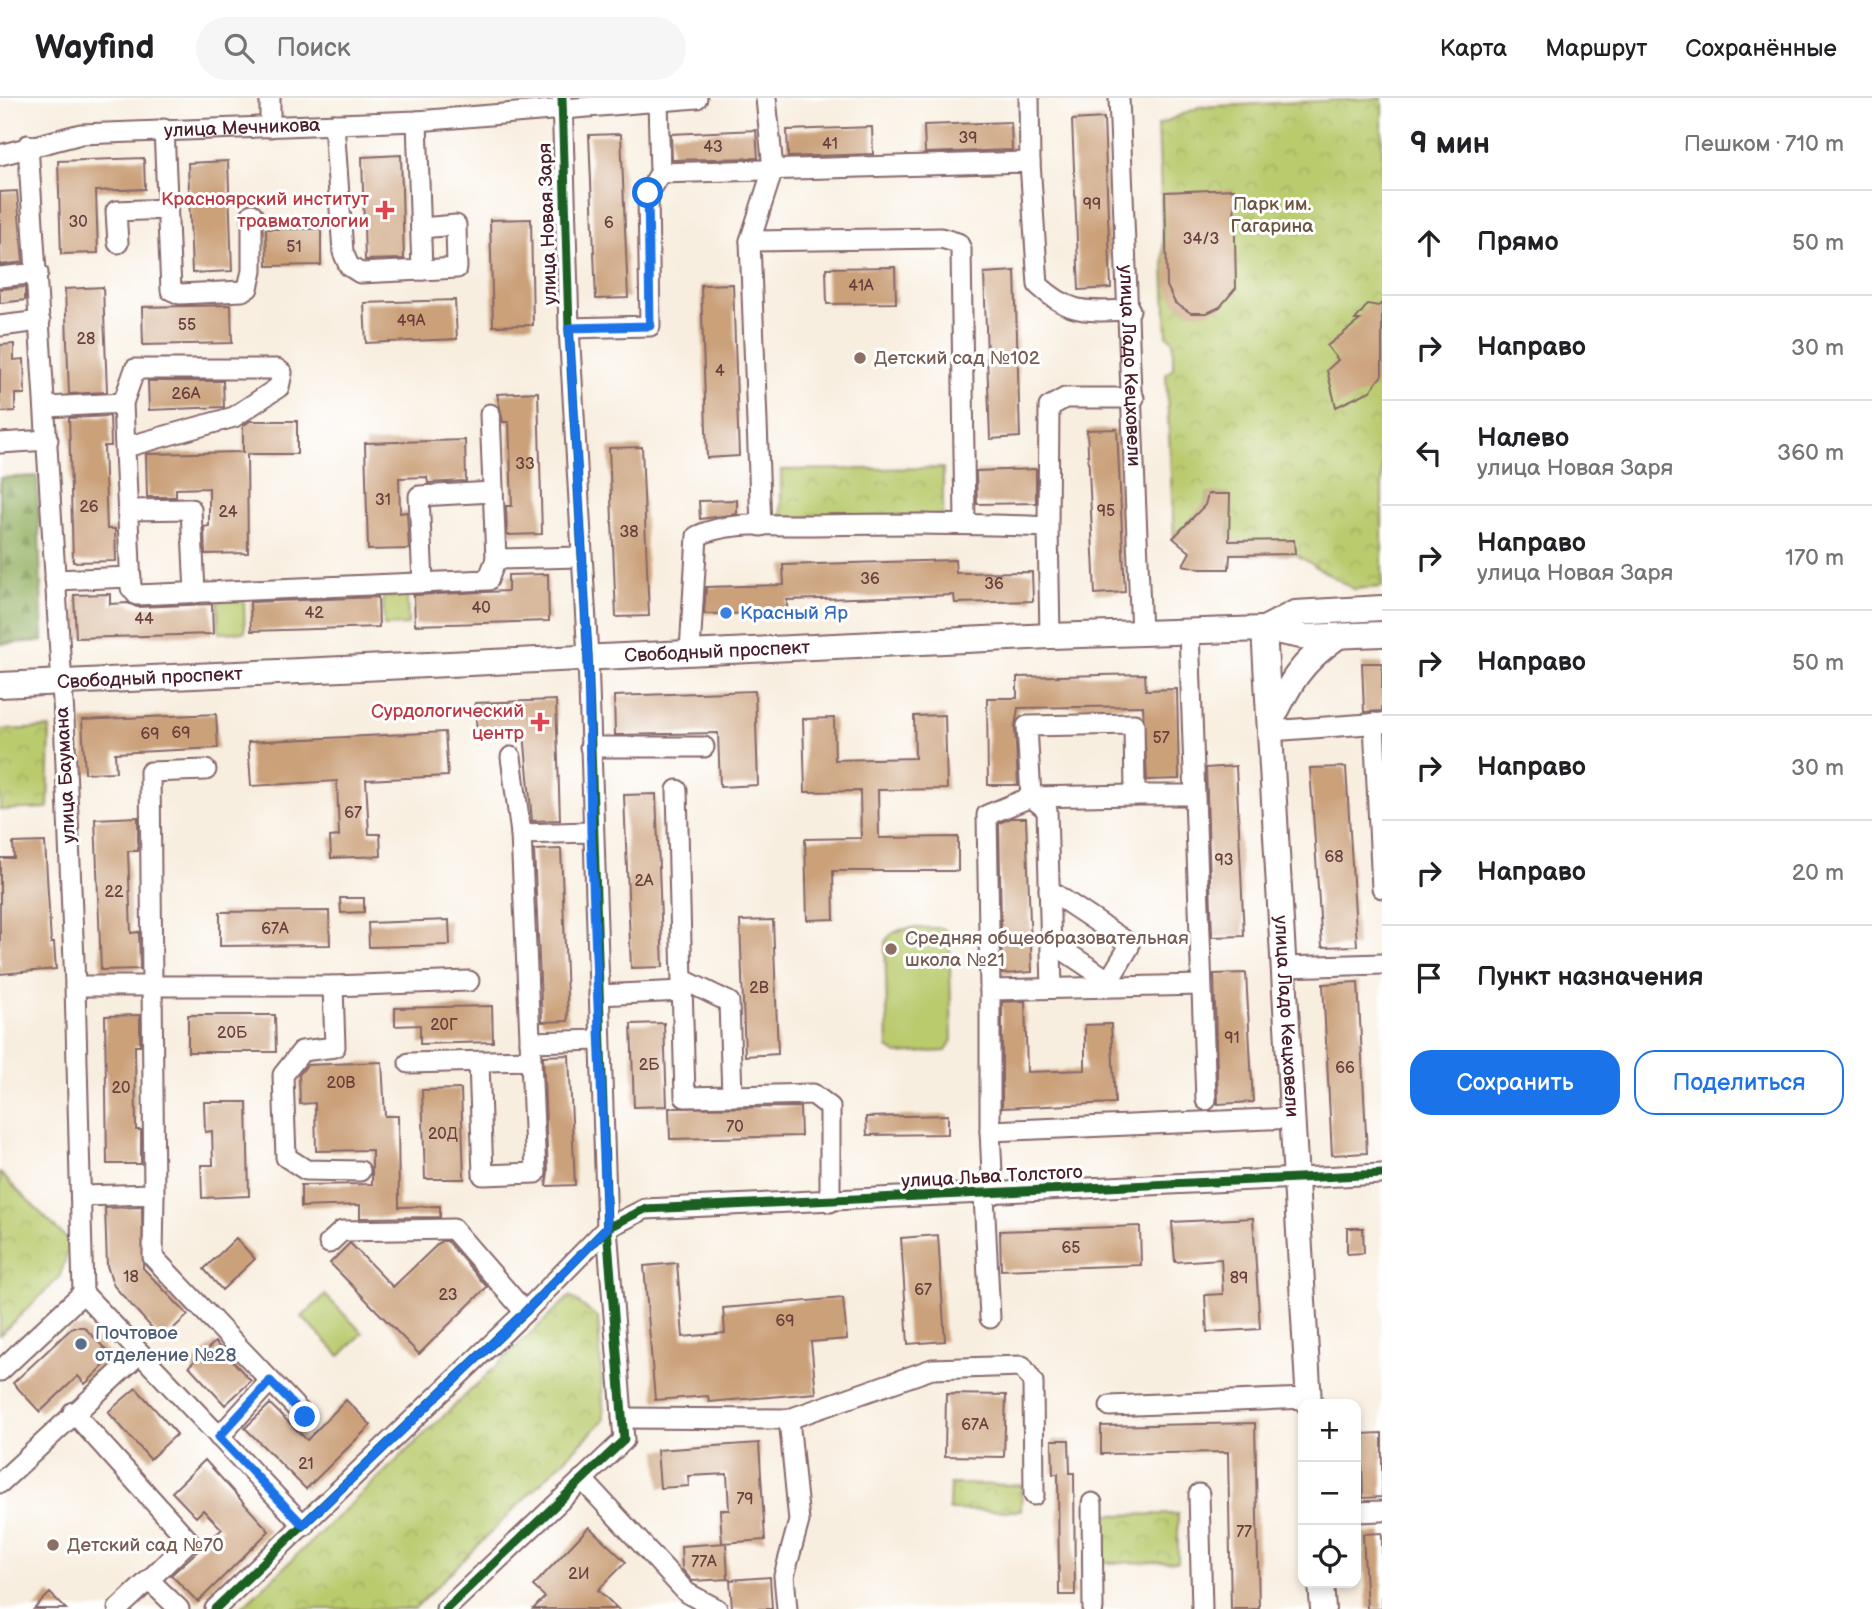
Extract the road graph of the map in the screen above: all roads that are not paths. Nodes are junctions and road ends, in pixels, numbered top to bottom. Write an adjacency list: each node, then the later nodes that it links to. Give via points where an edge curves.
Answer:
1 (270, 98): 10 (street)
2 (697, 98): 6 (street, улица Мечникова)
3 (766, 98): 15 (street)
4 (1029, 98): 14 (street)
5 (1119, 98): 25 (street, улица Ладо Кецховели)
6 (658, 100): 7 (street, улица Мечникова); 16 (street)
7 (562, 104): 8 (street, улица Мечникова); 28 (street, улица Новая Заря)
8 (417, 121): 9 (street, улица Мечникова); 19 (street)
9 (334, 124): 10 (street, улица Мечникова); 22 (street, via 343,252 349,266 360,273)
10 (270, 127): 11 (street, улица Мечникова)
11 (164, 129): 12 (street, улица Мечникова, via 81,134); 17 (street)
12 (28, 145): 13 (street, улица Мечникова); 23 (street, улица Баумана)
13 (0, 155)
14 (1030, 162): 15 (street); 25 (street, via 1038,285 1076,311)
15 (773, 169): 16 (street); 20 (street)
16 (660, 173): 28 (street, via 648,193 650,326)
17 (167, 209): 18 (street, via 169,284 180,294 248,288); 21 (street, via 116,211)
18 (252, 214)
19 (421, 228): 22 (street); 22 (street, via 456,225 457,247 457,268)
20 (750, 241): 38 (street, via 941,238 958,243); 39 (street)
21 (118, 243)
22 (422, 270)
23 (38, 273): 24 (street); 26 (street, улица Баумана)
24 (0, 277)
25 (1130, 310): 29 (street, улица Ладо Кецховели)
26 (40, 321): 27 (street); 31 (street, улица Баумана)
27 (0, 326)
28 (569, 328): 41 (street, улица Новая Заря)
29 (1133, 398): 40 (street, via 1065,398 1049,407); 50 (street, улица Ладо Кецховели)
30 (124, 403): 31 (street); 35 (street); 35 (street, via 135,369 277,369 284,379 234,417)
31 (47, 407): 33 (street, улица Баумана)
32 (491, 414): 36 (street)
33 (48, 440): 34 (street); 44 (street, улица Баумана)
34 (0, 443)
35 (126, 447): 37 (street)
36 (494, 492): 42 (street); 45 (street, via 419,496)
37 (129, 510): 43 (street); 46 (street, via 191,509)
38 (965, 523): 39 (street); 40 (street)
39 (761, 526): 54 (street, via 713,528 697,536)
40 (1048, 527): 52 (street)
41 (580, 557): 42 (street); 55 (street, улица Новая Заря)
42 (496, 559): 45 (street, via 488,580)
43 (131, 577): 44 (street); 46 (street, via 137,595)
44 (55, 580): 56 (street, улица Баумана)
45 (423, 583): 46 (street)
46 (195, 593)
47 (1382, 608): 48 (main road, Свободный проспект, via 1295,613)
48 (1264, 629): 49 (main road, Свободный проспект); 53 (main road, Свободный проспект); 59 (main road, улица Ладо Кецховели)
49 (1189, 632): 50 (main road, Свободный проспект); 66 (street)
50 (1141, 634): 52 (main road, Свободный проспект)
51 (1382, 634): 53 (main road, Свободный проспект)
52 (1049, 636): 54 (main road, Свободный проспект)
53 (1337, 637): 59 (main road, via 1311,655 1293,677)
54 (690, 651): 55 (main road, Свободный проспект)
55 (588, 657): 56 (main road, Свободный проспект); 60 (street, улица Новая Заря)
56 (60, 682): 57 (main road, Свободный проспект); 79 (street, улица Баумана)
57 (0, 685)
58 (1378, 723): 59 (street); 68 (street)
59 (1270, 728): 75 (main road, улица Ладо Кецховели)
60 (590, 747): 61 (street); 69 (street, улица Новая Заря)
61 (704, 747)
62 (511, 757): 70 (street)
63 (206, 769): 80 (street, via 150,772)
64 (677, 790): 77 (street)
65 (1135, 795): 66 (street); 67 (street); 67 (street, via 1134,724 1027,726)
66 (1193, 795): 78 (street)
67 (1031, 797): 72 (street, via 1047,810); 83 (street, via 987,815)
68 (1380, 826): 71 (street)
69 (591, 832): 70 (street); 84 (street, улица Новая Заря)
70 (521, 834): 86 (street)
71 (1382, 888)
72 (1049, 890): 73 (street); 73 (street, via 1129,947 1111,977 1105,978)
73 (1051, 942): 82 (street)
74 (1382, 964): 75 (street)
75 (1285, 967): 91 (main road, улица Ладо Кецховели)
76 (469, 981): 81 (street)
77 (682, 985): 84 (street); 89 (street, via 729,1002); 89 (street, via 685,1097)
78 (1201, 985): 82 (street); 90 (street)
79 (75, 986): 80 (street); 98 (street, улица Баумана)
80 (152, 986): 81 (street); 96 (street)
81 (333, 986): 93 (street, via 335,1046 302,1051 283,1075 285,1157 306,1170)
82 (1052, 988): 83 (street)
83 (990, 990): 92 (street)
84 (599, 995): 85 (street, улица Новая Заря)
85 (600, 1040): 86 (street); 100 (street, улица Новая Заря)
86 (531, 1051): 87 (street); 87 (street, via 536,1173 483,1175)
87 (479, 1062): 88 (street)
88 (409, 1063)
89 (732, 1096): 99 (street, via 813,1094 830,1107)
90 (1206, 1100)
91 (1294, 1118): 92 (street); 95 (main road, улица Ладо Кецховели)
92 (990, 1131): 97 (street)
93 (360, 1171)
94 (1382, 1174): 95 (street, улица Льва Толстого)
95 (1297, 1180): 97 (street, улица Льва Толстого); 108 (main road, улица Ладо Кецховели)
96 (154, 1194): 98 (street); 107 (street, via 153,1258)
97 (989, 1194): 99 (street, улица Льва Толстого); 104 (street)
98 (81, 1196): 102 (street, улица Баумана)
99 (830, 1202): 100 (street, улица Льва Толстого, via 645,1209)
100 (607, 1228): 103 (street); 113 (street, улица Новая Заря)
101 (329, 1243): 103 (street, via 342,1231 453,1229)
102 (83, 1293): 105 (street); 106 (street)
103 (525, 1312): 123 (street)
104 (990, 1318)
105 (140, 1353): 111 (street); 115 (street)
106 (0, 1371)
107 (270, 1381): 112 (street); 115 (street)
108 (1309, 1399)
109 (1298, 1401): 110 (street)
110 (1110, 1406)
111 (73, 1412): 117 (street); 124 (street, via 189,1541)
112 (305, 1417)
113 (622, 1418): 114 (street); 116 (street, улица Новая Заря, via 624,1440)
114 (789, 1419): 119 (street, via 932,1369 1022,1366 1033,1382); 131 (street, via 799,1521 784,1576)
115 (219, 1437): 123 (street)
116 (582, 1479): 129 (street); 130 (street, via 687,1593)
117 (0, 1483)
118 (1199, 1494): 133 (street)
119 (1034, 1495)
120 (1092, 1503): 132 (street)
121 (1382, 1511): 122 (street)
122 (1361, 1512)
123 (303, 1525): 128 (street)
124 (149, 1580): 126 (street); 127 (street)
125 (1321, 1588): 134 (main road)
126 (118, 1609)
127 (179, 1609)
128 (215, 1609)
129 (446, 1609)
130 (717, 1609)
131 (787, 1609)
132 (1093, 1609)
133 (1202, 1609)
134 (1323, 1609)

